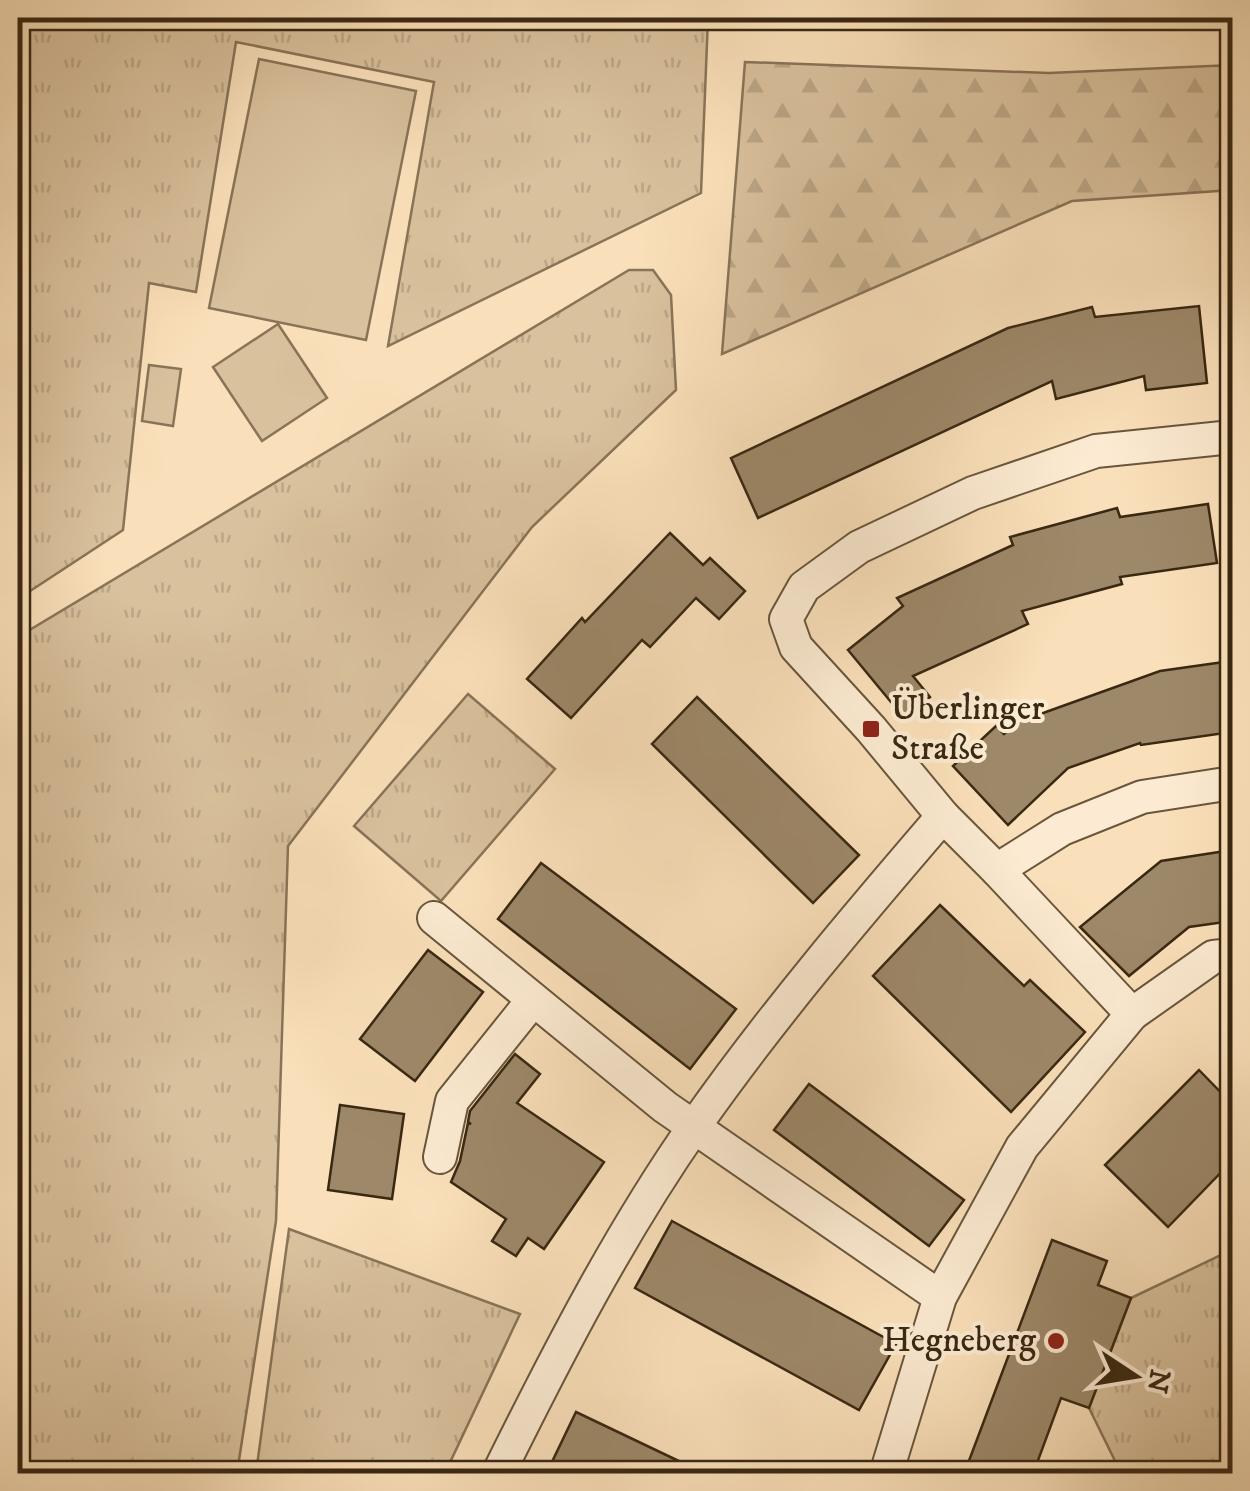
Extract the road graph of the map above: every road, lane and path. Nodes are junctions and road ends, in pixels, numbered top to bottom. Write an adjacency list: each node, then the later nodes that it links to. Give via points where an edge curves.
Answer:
1 (1232, 437): 3 (street, via 1096,451 973,492 859,547 804,588 786,619 796,647)
2 (1232, 782): 4 (street, via 1142,797 1062,830)
3 (943, 816): 4 (street); 9 (street, via 810,972)
4 (997, 870): 8 (street)
5 (434, 918): 7 (street)
6 (1232, 954): 8 (street, via 1212,957)
7 (533, 1000): 9 (street); 10 (street, via 452,1102)
8 (1132, 1014): 11 (street, via 1022,1148)
9 (695, 1126): 11 (street); 12 (street, via 582,1305)
10 (440, 1157)
11 (940, 1297): 13 (street)
12 (498, 1474)
13 (886, 1474)

